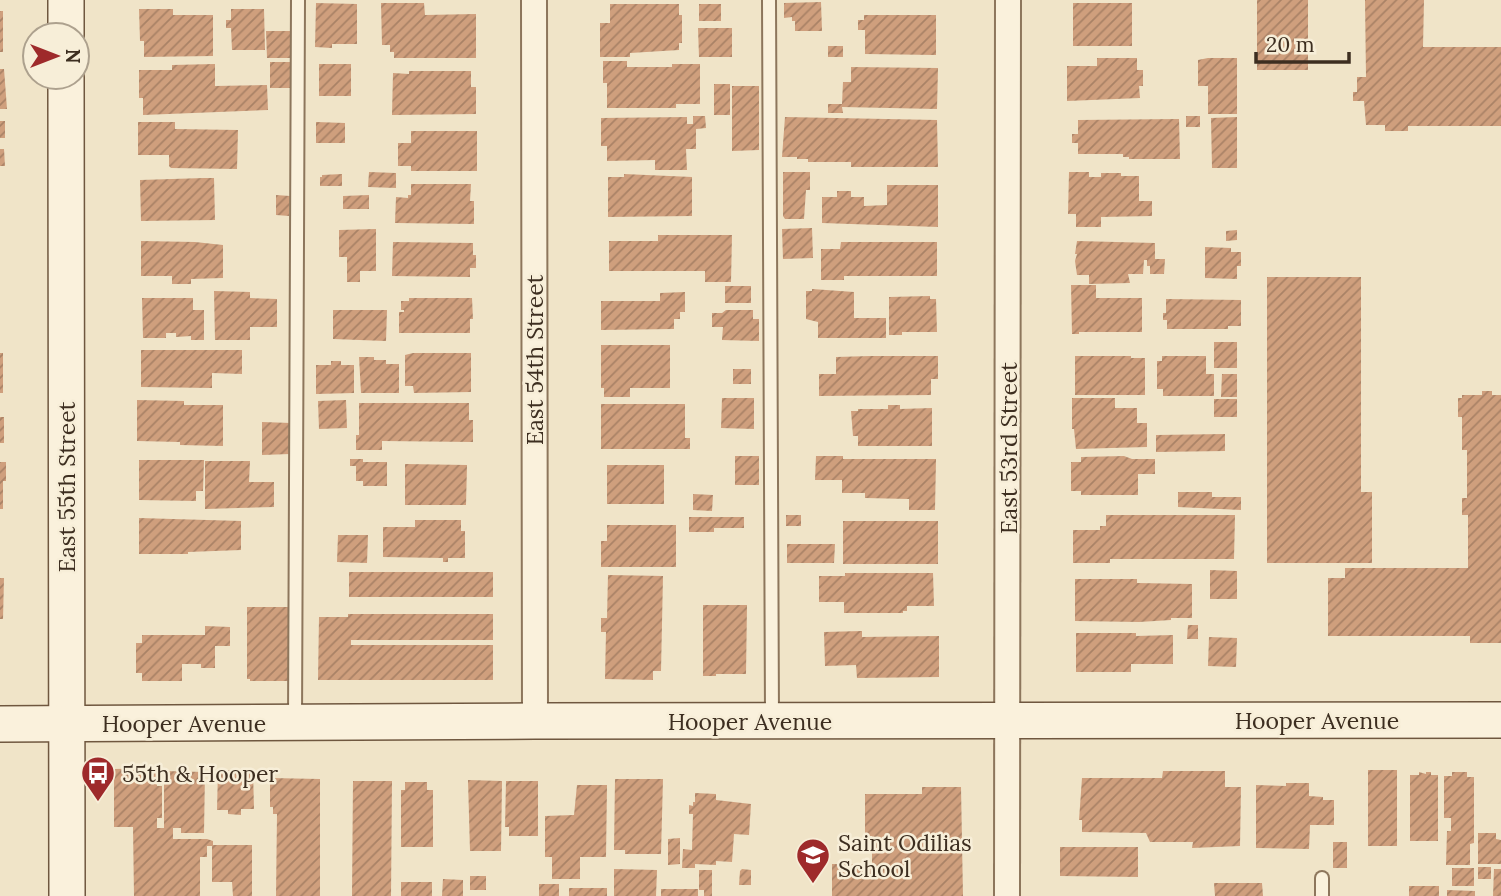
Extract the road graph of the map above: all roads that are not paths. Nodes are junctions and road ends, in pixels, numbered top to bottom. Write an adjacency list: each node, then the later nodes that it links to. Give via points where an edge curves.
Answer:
1 (66, 0): 6 (street)
2 (298, 0): 11 (lane)
3 (534, 0): 9 (street, East 54th Street)
4 (769, 0): 12 (lane)
5 (1008, 0): 10 (street, East 53rd Street)
6 (66, 21)
7 (66, 91): 14 (street, East 55th Street)
8 (1501, 720): 10 (street, Hooper Avenue)
9 (534, 721): 11 (street, Hooper Avenue); 12 (street, Hooper Avenue)
10 (1007, 721): 12 (street, Hooper Avenue); 17 (street, East 53rd Street)
11 (295, 722): 14 (street, Hooper Avenue)
12 (772, 722)
13 (0, 724): 14 (street, Hooper Avenue)
14 (65, 724): 16 (street, East 55th Street)
15 (1322, 878): 18 (lane)
16 (67, 896)
17 (1007, 896)
18 (1322, 896)

